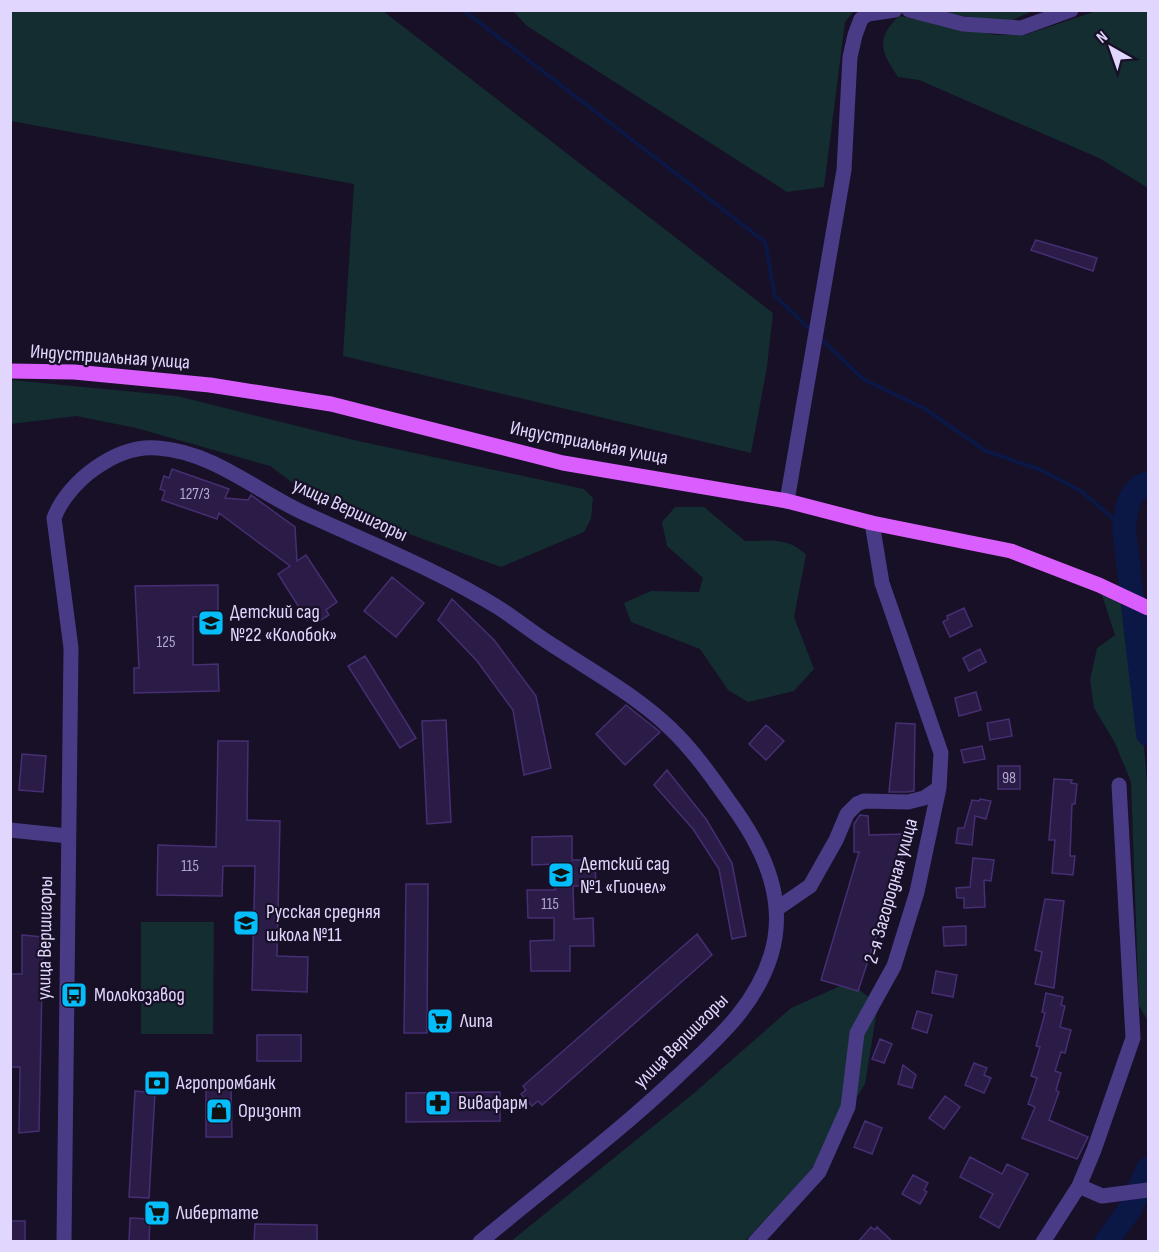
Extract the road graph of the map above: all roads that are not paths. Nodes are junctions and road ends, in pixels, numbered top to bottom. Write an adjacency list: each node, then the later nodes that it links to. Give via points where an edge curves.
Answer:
1 (895, 10): 5 (street, via 868,14 861,19 850,57 844,171)
2 (909, 10): 3 (street, via 963,24 1021,28)
3 (1071, 10)
4 (10, 371): 5 (main road, Индустриальная улица, via 74,372 210,385 331,404 563,463)
5 (787, 501): 6 (main road, Индустриальная улица)
6 (872, 524): 7 (main road, Индустриальная улица, via 994,547 1041,562); 9 (street, 2-я Загородная улица, via 882,583 941,753)
7 (1145, 606)
8 (1119, 785): 13 (street, via 1133,1038)
9 (939, 788): 12 (street, via 908,802 857,804 847,814 810,886); 17 (street, 2-я Загородная улица, via 916,892 894,966 857,1033 848,1107 819,1172)
10 (10, 830): 11 (street)
11 (68, 836): 12 (street, улица Вершигоры, via 71,648 54,518 60,501 117,455 139,448 158,448 225,469 299,511 431,570 500,608 629,695 670,728 727,799 763,856); 15 (street, улица Вершигоры)
12 (778, 908): 16 (street, улица Вершигоры, via 772,951 761,983 736,1021 639,1113)
13 (1079, 1186): 14 (street, via 1102,1196); 18 (street)
14 (1149, 1190)
15 (64, 1242)
16 (480, 1242)
17 (755, 1242)
18 (1043, 1242)

